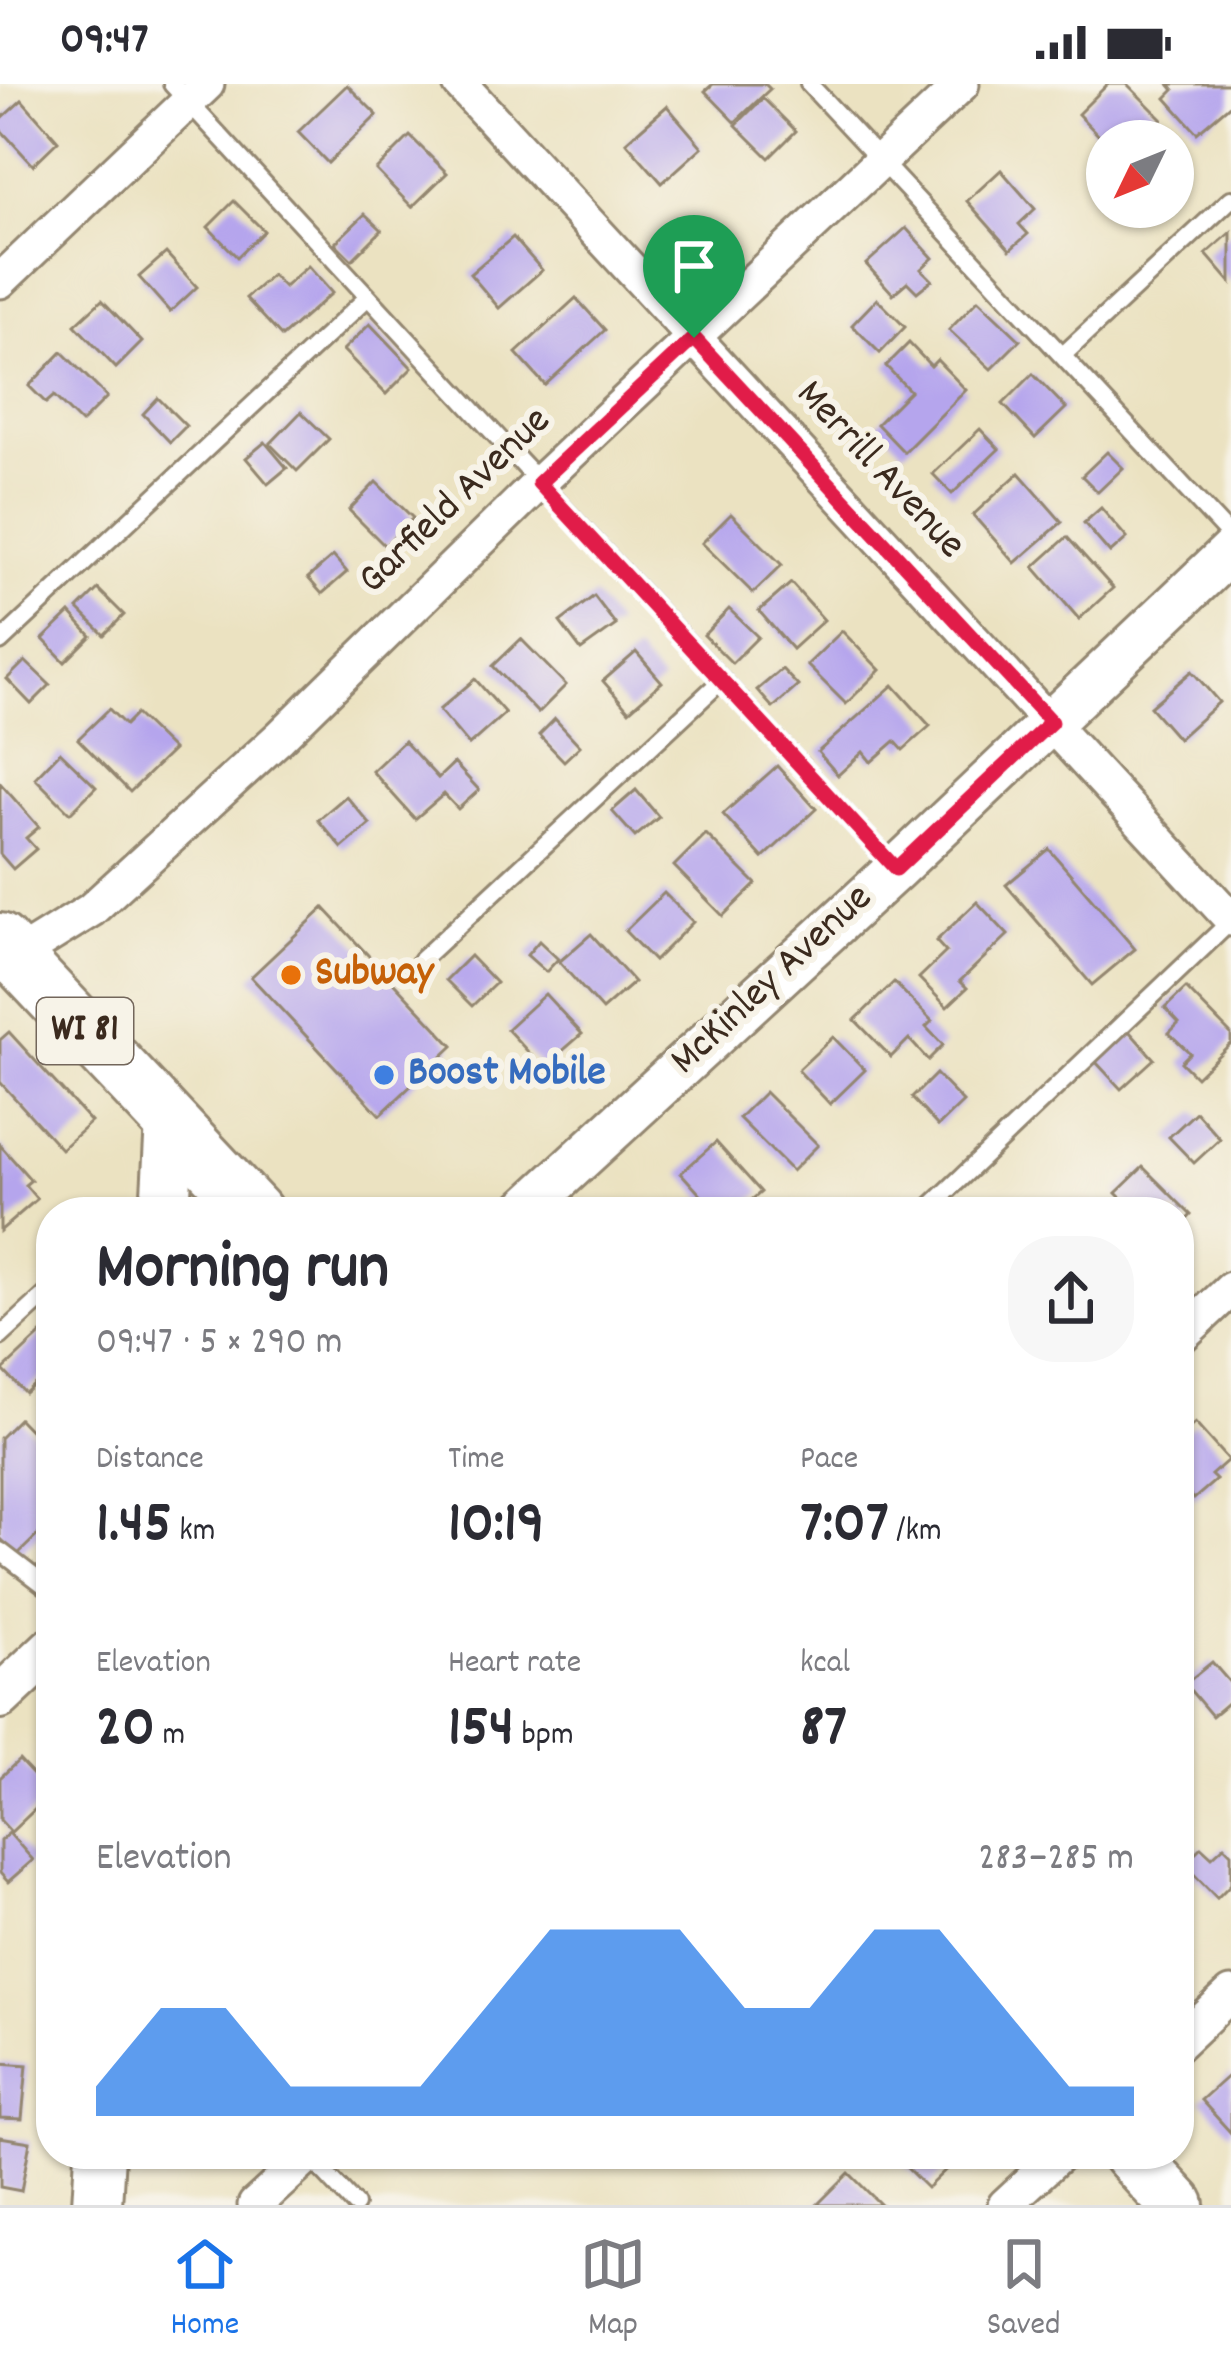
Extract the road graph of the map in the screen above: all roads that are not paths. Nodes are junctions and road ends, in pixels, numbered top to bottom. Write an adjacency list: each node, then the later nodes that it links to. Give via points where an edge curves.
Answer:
1 (460, 84): 9 (street, Merrill Avenue)
2 (809, 84): 5 (lane)
3 (962, 84): 5 (street, Garfield Avenue)
4 (190, 90): 7 (street); 8 (lane)
5 (879, 162): 9 (street, Garfield Avenue); 10 (lane)
6 (1231, 199): 10 (lane)
7 (0, 280)
8 (368, 297): 11 (lane); 14 (lane)
9 (694, 338): 11 (street, Garfield Avenue); 16 (street, Merrill Avenue)
10 (1063, 356): 12 (lane)
11 (539, 483): 15 (lane); 19 (street, Garfield Avenue, via 92,910)
12 (1231, 537)
13 (1231, 551): 16 (street, McKinley Avenue)
14 (0, 642)
15 (722, 680): 17 (lane); 20 (lane)
16 (1051, 722): 17 (street, McKinley Avenue); 18 (street, Merrill Avenue)
17 (896, 869): 24 (street, McKinley Avenue)
18 (1231, 920): 25 (lane)
19 (5, 955): 21 (main road, WI 81)
20 (422, 960)
21 (170, 1122): 22 (main road); 23 (main road, WI 81)
22 (162, 1197)
23 (241, 1197)
24 (539, 1197)
25 (941, 1197)
26 (1231, 1289): 28 (street)
27 (36, 1304): 29 (lane)
28 (1194, 1324)
29 (0, 1337)
30 (0, 1551): 31 (lane)
31 (36, 1579)
32 (36, 1663): 33 (street)
33 (0, 1697)
34 (1231, 1994): 35 (street)
35 (1194, 2029)
36 (99, 2169): 41 (main road)
37 (295, 2169): 42 (street)
38 (323, 2169): 43 (lane)
39 (1044, 2169): 44 (street)
40 (1144, 2169): 45 (main road)
41 (97, 2205)
42 (255, 2205)
43 (355, 2205)
44 (1005, 2205)
45 (1178, 2205)

